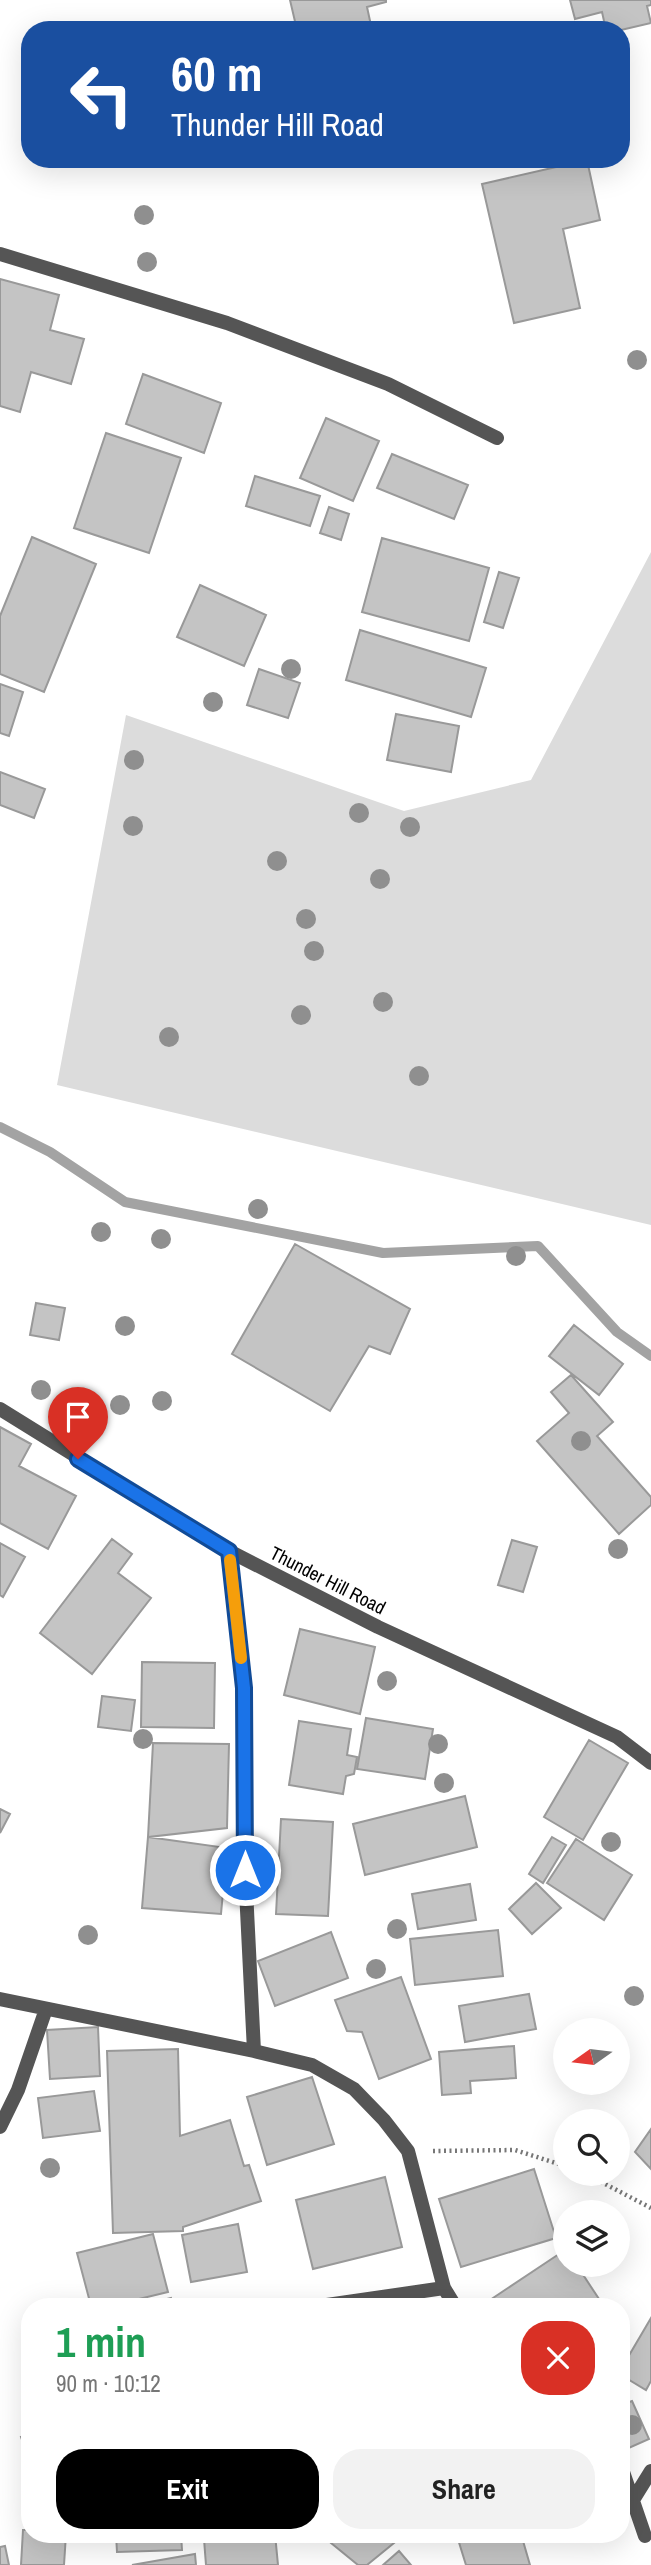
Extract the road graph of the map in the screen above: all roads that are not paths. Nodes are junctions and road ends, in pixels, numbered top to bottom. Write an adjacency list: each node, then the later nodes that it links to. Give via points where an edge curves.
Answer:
1 (0, 254): 2 (street, via 227,323 388,384)
2 (496, 438)
3 (0, 1409): 4 (street, Thunder Hill Road)
4 (229, 1551): 5 (street, Thunder Hill Road, via 378,1627); 10 (street, via 244,1688 245,1870)
5 (617, 1737): 6 (street); 7 (street, Thunder Hill Road)
6 (651, 1756)
7 (651, 1763)
8 (0, 1999): 9 (street)
9 (46, 2009): 10 (street); 11 (street)
10 (254, 2051): 12 (street, via 312,2065 354,2090 408,2151)
11 (0, 2127)
12 (444, 2288): 13 (street); 14 (street)
13 (375, 2298)
14 (450, 2298)
15 (651, 2471): 17 (street)
16 (630, 2490): 17 (street)
17 (634, 2500): 18 (street)
18 (645, 2536)

